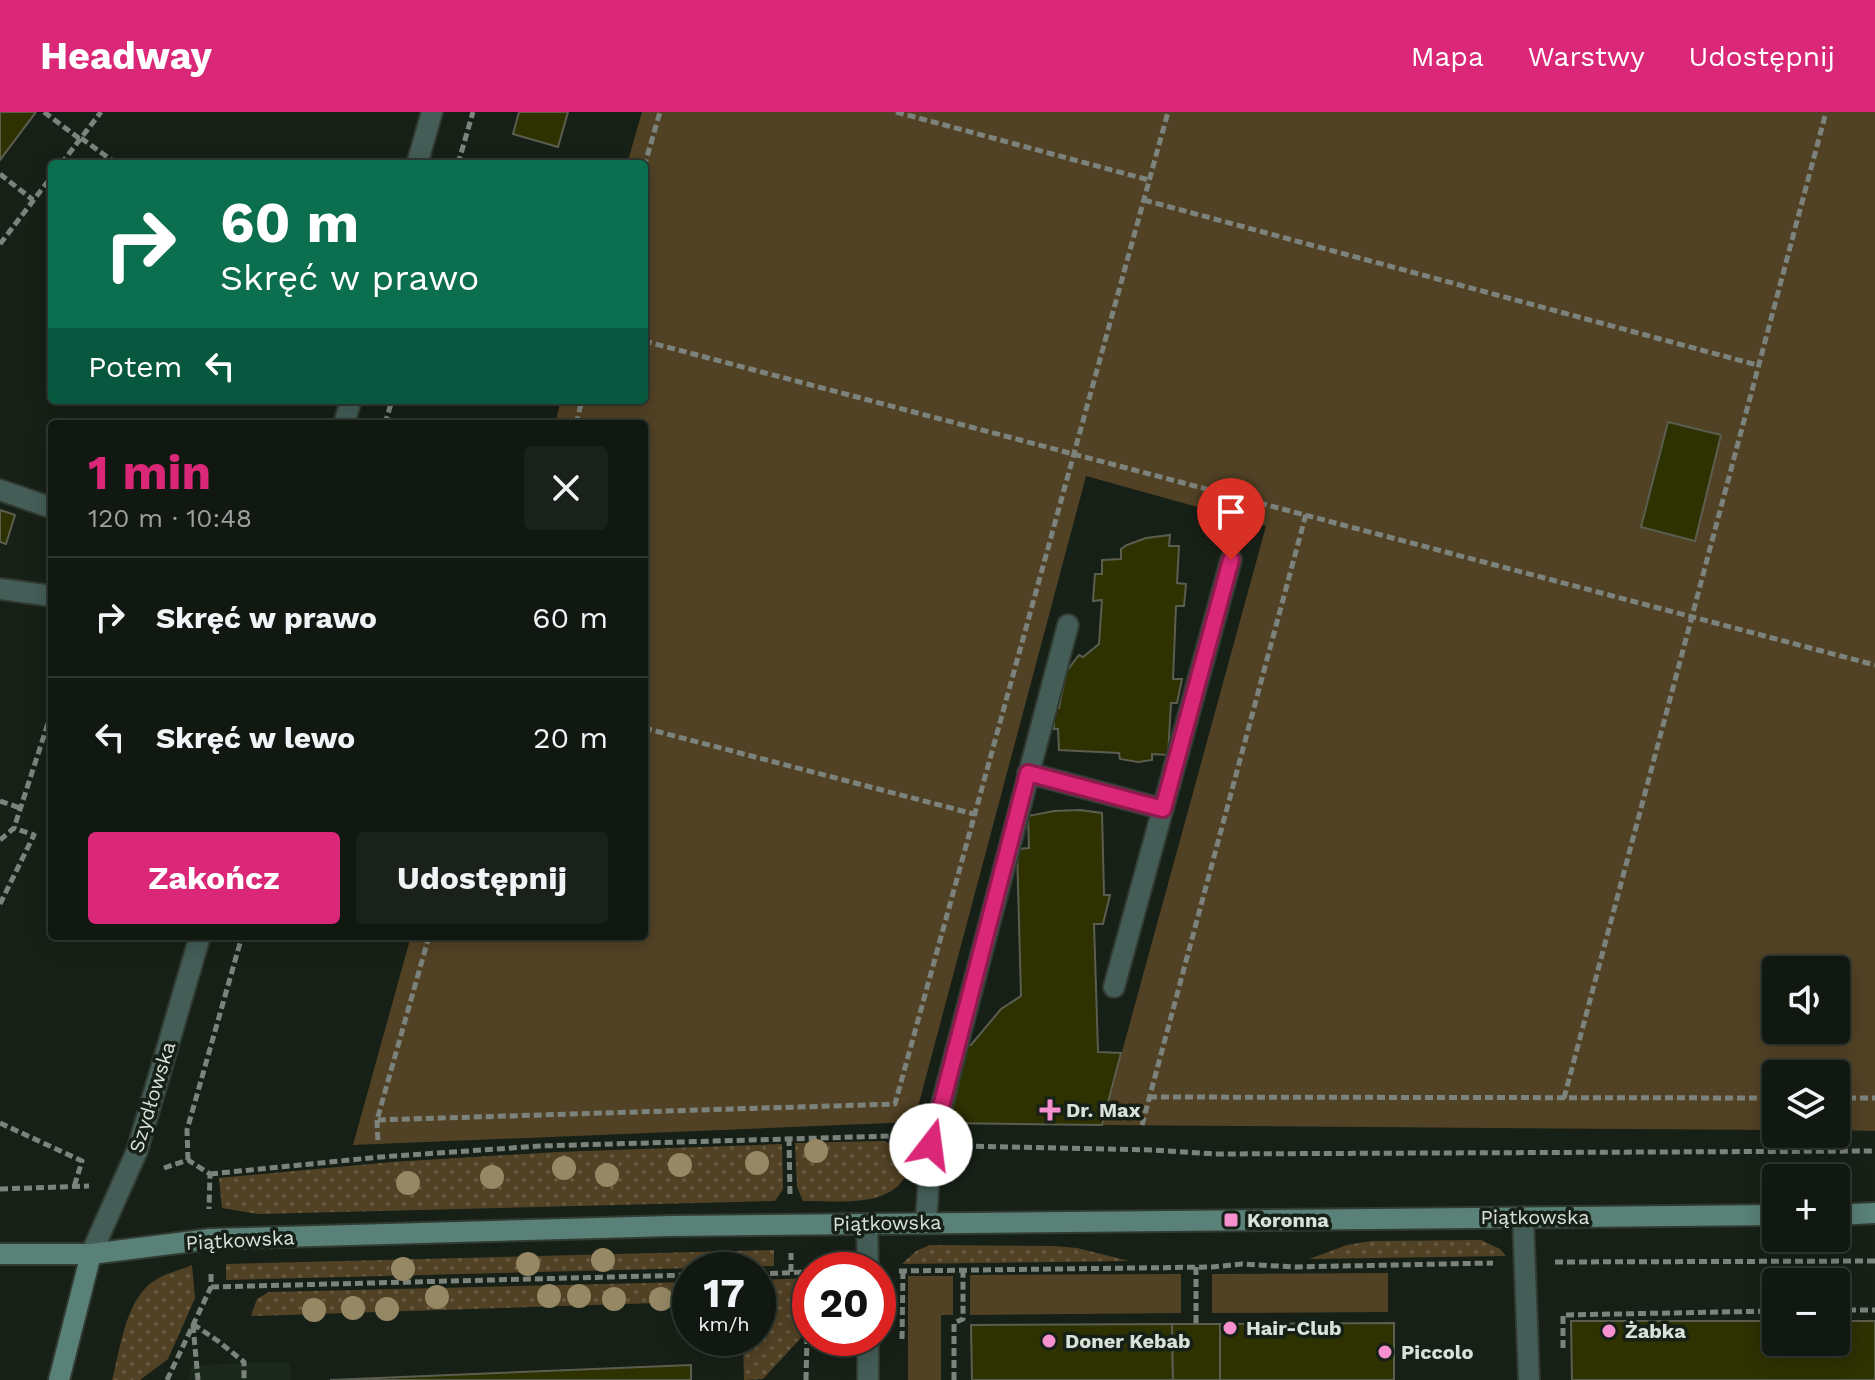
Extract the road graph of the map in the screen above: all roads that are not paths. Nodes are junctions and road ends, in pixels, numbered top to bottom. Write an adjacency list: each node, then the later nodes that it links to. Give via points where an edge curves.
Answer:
1 (432, 112): 2 (street)
2 (418, 160)
3 (0, 490): 4 (street)
4 (48, 507)
5 (1231, 560): 10 (street)
6 (0, 589): 7 (street)
7 (48, 595)
8 (1068, 625): 9 (street)
9 (1028, 773): 10 (street); 17 (street, via 931,1145)
10 (1163, 809): 12 (street)
11 (199, 940): 21 (street, Szydłowska, via 137,1151)
12 (1114, 987)
13 (1875, 1213): 14 (street)
14 (1850, 1214)
15 (1762, 1215): 16 (street, Piątkowska)
16 (1523, 1217): 17 (street, Piątkowska); 25 (street)
17 (926, 1223): 18 (street, Piątkowska)
18 (867, 1224): 19 (street); 21 (street, Piątkowska, via 210,1239)
19 (868, 1252)
20 (0, 1254): 21 (street, Piątkowska)
21 (91, 1254): 23 (street)
22 (868, 1356): 24 (street)
23 (59, 1380)
24 (868, 1380)
25 (1529, 1380)

